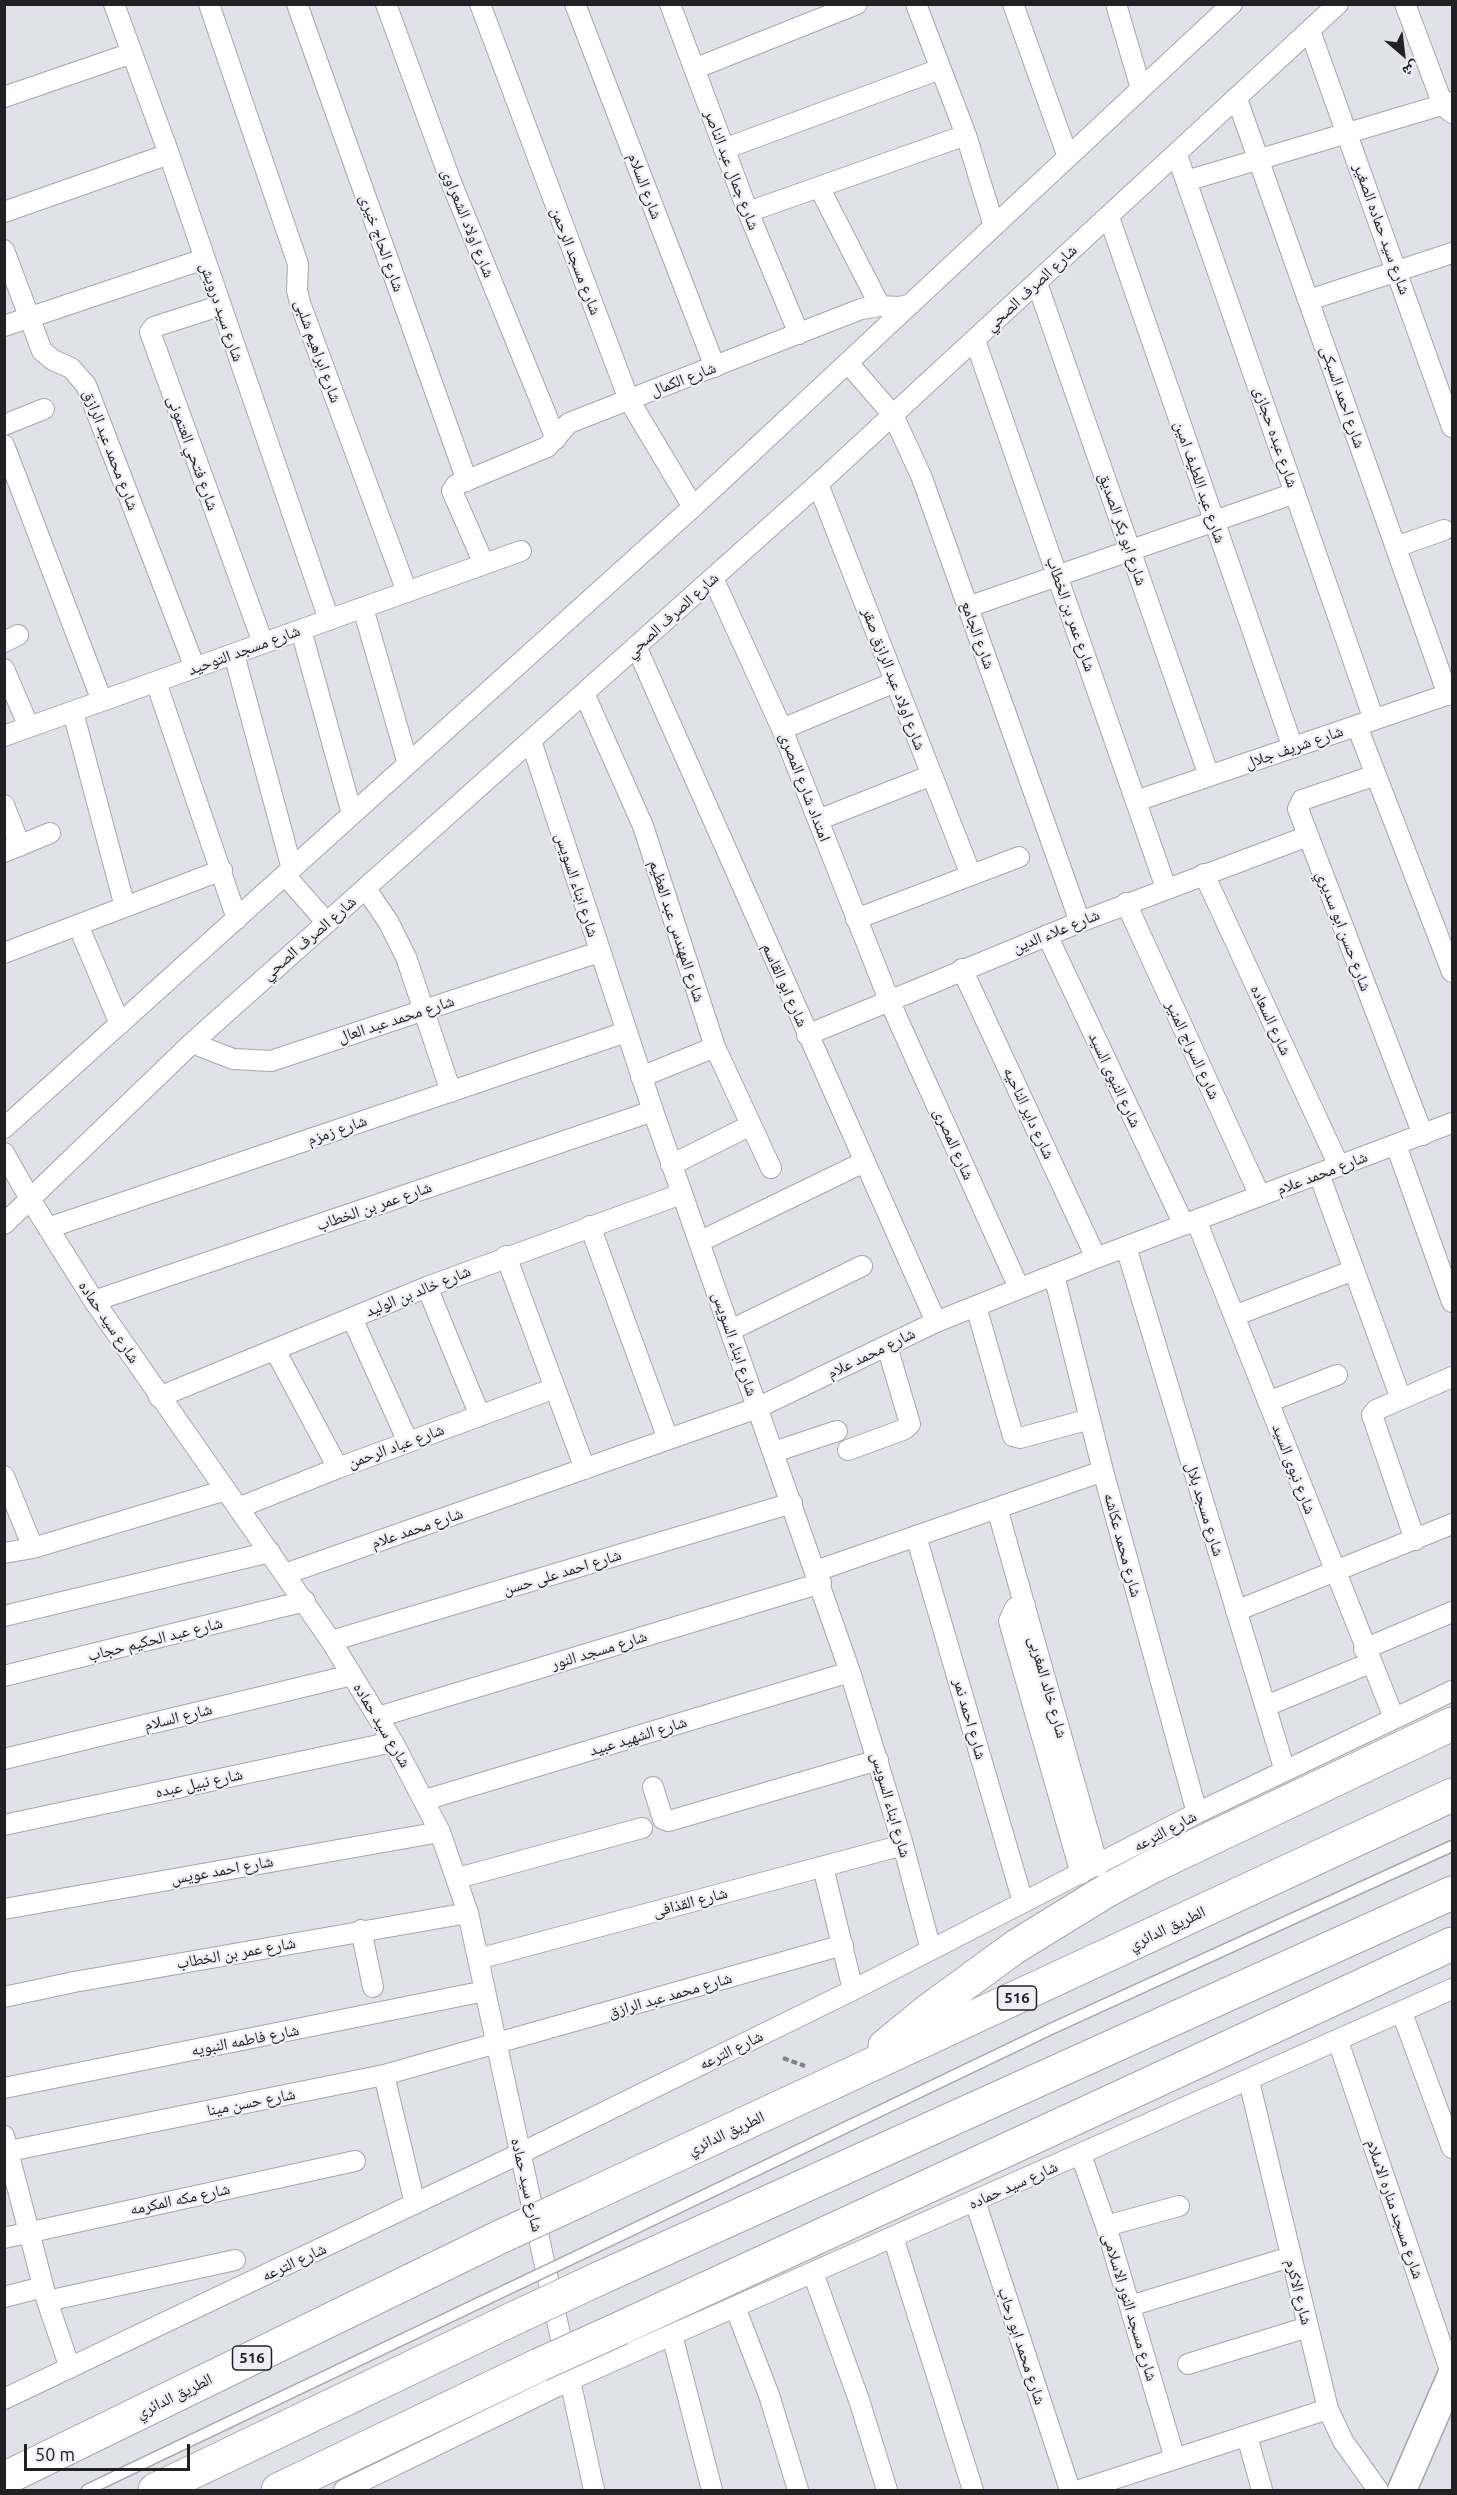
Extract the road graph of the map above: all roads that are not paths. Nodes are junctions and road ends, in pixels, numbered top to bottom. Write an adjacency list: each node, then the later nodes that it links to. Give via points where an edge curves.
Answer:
1 (114, 4): 16 (street, شارع سيد درويش)
2 (209, 4): 70 (street, شارع ابراهيم شلبى, via 298,264 300,303)
3 (297, 4): 58 (street, شارع الحاج خيرى)
4 (386, 4): 56 (street, شارع اولاد الشعراوى, via 451,183)
5 (480, 4): 51 (street, شارع مسجد الرحمن)
6 (575, 4): 50 (street, شارع السلام)
7 (670, 4): 17 (street, شارع جمال عبد الناصر)
8 (857, 4): 17 (street)
9 (916, 4): 18 (street)
10 (1013, 4): 28 (street)
11 (1116, 4): 19 (street)
12 (1338, 4): 15 (street, شارع الصرف الصحي)
13 (1405, 4): 22 (street)
14 (1225, 7): 19 (street)
15 (1310, 31): 21 (street, شارع الصرف الصحي); 23 (street, شارع سيد حماده الصغير)
16 (132, 53): 20 (street); 26 (street, شارع سيد درويش)
17 (694, 69): 25 (street, شارع جمال عبد الناصر)
18 (940, 69): 24 (street); 25 (street)
19 (1141, 89): 28 (street)
20 (4, 97)
21 (1237, 99): 27 (street, شارع الصرف الصحي); 29 (street, شارع احمد السبكى)
22 (1449, 107): 23 (street)
23 (1347, 133): 29 (street); 39 (street, شارع سيد حماده الصغير)
24 (966, 135): 31 (street); 35 (street)
25 (724, 149): 33 (street, شارع جمال عبد الناصر)
26 (169, 154): 32 (street); 38 (street, شارع سيد درويش)
27 (1177, 155): 30 (street, شارع عبده حجازى); 34 (street, شارع الصرف الصحي)
28 (1068, 157): 35 (street)
29 (1259, 159): 30 (street); 41 (street, شارع احمد السبكى)
30 (1186, 181): 60 (street, شارع عبده حجازى)
31 (819, 187): 33 (street); 44 (street)
32 (4, 212)
33 (748, 212): 47 (street, شارع جمال عبد الناصر)
34 (1109, 217): 40 (street, شارع الصرف الصحي); 62 (street, شارع عبد اللطيف امين)
35 (994, 226): 42 (street)
36 (4, 250): 45 (street, شارع محمد عبد الرازق)
37 (1452, 253): 39 (street)
38 (204, 259): 43 (street, شارع سيد درويش); 45 (street)
39 (1397, 271): 41 (street); 55 (street, شارع سيد حماده الصغير)
40 (1037, 283): 48 (street, شارع الصرف الصحي); 65 (street, شارع ابو بكر الصديق)
41 (1309, 300): 64 (street, شارع احمد السبكى)
42 (911, 304): 44 (street, شارع الكمال); 49 (street)
43 (219, 306): 73 (street, شارع سيد درويش); 75 (street, شارع فتحي العتمونى, via 154,327 150,332)
44 (880, 306): 47 (street, شارع الكمال, via 861,309)
45 (28, 318): 46 (street); 78 (street, شارع محمد عبد الرازق, via 42,351 71,368 86,385)
46 (4, 326)
47 (799, 334): 50 (street, شارع الكمال)
48 (975, 340): 53 (street, شارع الصرف الصحي); 68 (street, شارع عمر بن الخطاب)
49 (848, 363): 53 (street, شارع الجامع); 61 (street)
50 (715, 367): 51 (street, شارع الكمال)
51 (628, 400): 56 (street, شارع الكمال, via 569,423); 61 (street, شارع مسجد الرحمن)
52 (44, 409): 54 (street)
53 (893, 416): 59 (street, شارع الصرف الصحي); 71 (street, شارع الجامع, via 926,488)
54 (4, 425)
55 (1452, 427)
56 (556, 439): 58 (street, شارع الكمال, via 547,447)
57 (4, 445): 84 (street)
58 (467, 481): 67 (street, via 452,491)
59 (818, 484): 69 (street, شارع الصرف الصحي); 81 (street, شارع اولاد عبد الرازق صقر)
60 (1295, 493): 62 (street); 86 (street, شارع عبده حجازى)
61 (693, 507): 92 (street)
62 (1214, 521): 65 (street); 91 (street, شارع عبد اللطيف امين)
63 (1444, 530): 64 (street)
64 (1396, 547): 83 (street, شارع احمد السبكى)
65 (1130, 550): 68 (street); 95 (street, شارع ابو بكر الصديق)
66 (521, 551): 67 (street, شارع مسجد التوحيد)
67 (484, 564): 70 (street, شارع مسجد التوحيد)
68 (1057, 576): 71 (street); 96 (street, شارع عمر بن الخطاب)
69 (713, 578): 76 (street, شارع الصرف الصحي); 88 (street, امتداد شارع المصرى)
70 (407, 592): 72 (street, شارع مسجد التوحيد)
71 (968, 607): 114 (street, شارع الجامع)
72 (363, 608): 73 (street, شارع مسجد التوحيد); 92 (street)
73 (330, 620): 74 (street, شارع مسجد التوحيد)
74 (301, 630): 75 (street, شارع مسجد التوحيد); 98 (street)
75 (263, 643): 77 (street, شارع مسجد التوحيد)
76 (636, 646): 82 (street, شارع الصرف الصحي); 126 (street, شارع ابو القاسم)
77 (234, 654): 78 (street, شارع مسجد التوحيد); 105 (street)
78 (195, 668): 80 (street, شارع مسجد التوحيد)
79 (4, 669): 87 (street)
80 (156, 682): 84 (street, شارع مسجد التوحيد); 104 (street)
81 (895, 682): 88 (street); 93 (street, شارع اولاد عبد الرازق صقر)
82 (584, 693): 90 (street, شارع الصرف الصحي); 128 (street, شارع المهندس عبد العظيم, via 643,826)
83 (1450, 694): 86 (street, شارع شريف جلال)
84 (102, 701): 85 (street, شارع مسجد التوحيد)
85 (73, 712): 87 (street, شارع مسجد التوحيد); 111 (street)
86 (1366, 723): 91 (street, شارع شريف جلال); 94 (street, شارع عبده حجازى)
87 (29, 727): 89 (street, شارع مسجد التوحيد)
88 (782, 729): 99 (street, امتداد شارع المصرى)
89 (4, 736)
90 (531, 741): 109 (street, شارع الصرف الصحي); 118 (street, شارع ابناء السويس)
91 (1293, 748): 95 (street, شارع شريف جلال)
92 (408, 764): 98 (street)
93 (932, 775): 99 (street); 107 (street, شارع اولاد عبد الرازق صقر)
94 (1376, 775): 101 (street, شارع حسن ابو سديري, via 1300,802 1298,809); 121 (street, شارع عبده حجازى)
95 (1209, 776): 96 (street, شارع شريف جلال)
96 (1136, 801): 108 (street, شارع عمر بن الخطاب)
97 (4, 805): 102 (street)
98 (352, 814): 105 (street)
99 (818, 820): 113 (street, امتداد شارع المصرى)
100 (50, 833): 102 (street)
101 (1308, 836): 106 (street, شارع علاء الدين); 135 (street, شارع حسن ابو سديري)
102 (12, 849)
103 (1019, 857): 107 (street)
104 (222, 870): 111 (street); 112 (street)
105 (289, 872): 112 (street); 115 (street)
106 (1204, 874): 108 (street, شارع علاء الدين); 140 (street, شارع السعاده)
107 (971, 875): 113 (street)
108 (1166, 888): 110 (street, شارع علاء الدين)
109 (366, 889): 115 (street, شارع الصرف الصحي); 123 (street, via 399,940)
110 (1126, 903): 114 (street, شارع علاء الدين); 144 (street, شارع السراج المنير)
111 (125, 907): 116 (street)
112 (237, 919): 124 (street)
113 (856, 919): 122 (street, امتداد شارع المصرى)
114 (1080, 921): 117 (street, شارع علاء الدين)
115 (327, 923): 127 (street, شارع الصرف الصحي)
116 (78, 925): 119 (street); 124 (street)
117 (1047, 935): 120 (street, شارع علاء الدين); 146 (street, شارع النبوى السيد)
118 (599, 952): 123 (street, شارع محمد عبد العال); 125 (street, شارع ابناء السويس)
119 (4, 953)
120 (962, 969): 122 (street, شارع علاء الدين); 153 (street, شارع داير الناحيه)
121 (1452, 972)
122 (889, 1000): 126 (street, شارع علاء الدين); 158 (street, شارع المصرى)
123 (424, 1010): 127 (street, شارع محمد عبد العال, via 271,1061 233,1059); 130 (street)
124 (120, 1024): 134 (street)
125 (626, 1032): 129 (street, شارع ابناء السويس); 130 (street, شارع زمزم)
126 (807, 1035): 138 (street, شارع ابو القاسم)
127 (192, 1043): 145 (street, شارع الصرف الصحي)
128 (715, 1047): 129 (street); 133 (street, شارع المهندس عبد العظيم)
129 (641, 1077): 131 (street, شارع ابناء السويس)
130 (451, 1092): 149 (street, شارع زمزم)
131 (652, 1112): 139 (street, شارع ابناء السويس); 159 (street, شارع عمر بن الخطاب)
132 (1452, 1124): 135 (street, شارع محمد علام)
133 (751, 1125): 139 (street); 141 (street, شارع المهندس عبد العظيم)
134 (4, 1128)
135 (1423, 1135): 136 (street, شارع محمد علام)
136 (1396, 1145): 140 (street, شارع محمد علام); 160 (street)
137 (4, 1153): 145 (street, شارع سيد حماده)
138 (864, 1162): 150 (street); 164 (street, شارع ابو القاسم)
139 (671, 1165): 143 (street, شارع ابناء السويس)
140 (1339, 1166): 142 (street, شارع محمد علام)
141 (771, 1168)
142 (1319, 1174): 144 (street, شارع محمد علام); 155 (street)
143 (681, 1194): 148 (street, شارع خالد بن الوليد); 150 (street, شارع ابناء السويس)
144 (1260, 1196): 146 (street, شارع محمد علام)
145 (30, 1199): 147 (street, شارع الصرف الصحي); 149 (street, شارع سيد حماده)
146 (1190, 1222): 151 (street, شارع محمد علام); 162 (street, شارع نبوى السيد)
147 (4, 1224)
148 (590, 1226): 152 (street, شارع خالد بن الوليد); 178 (street)
149 (48, 1228): 159 (street, شارع سيد حماده)
150 (699, 1242): 165 (street, شارع ابناء السويس)
151 (1126, 1247): 153 (street, شارع محمد علام); 200 (street, شارع مسجد بلال)
152 (506, 1256): 157 (street, شارع خالد بن الوليد); 170 (street)
153 (1096, 1258): 156 (street, شارع محمد علام)
154 (862, 1266): 165 (street)
155 (1354, 1270): 162 (street); 172 (street)
156 (1054, 1275): 158 (street, شارع محمد علام); 176 (street, شارع محمد عكاشه)
157 (427, 1287): 163 (street, شارع خالد بن الوليد); 175 (street)
158 (1019, 1288): 161 (street, شارع محمد علام)
159 (94, 1301): 171 (street, شارع سيد حماده)
160 (1452, 1302)
161 (976, 1306): 164 (street, شارع محمد علام); 176 (street, via 1013,1436 1020,1438)
162 (1234, 1316): 173 (street, شارع نبوى السيد)
163 (352, 1318): 167 (street, شارع خالد بن الوليد); 179 (street)
164 (936, 1322): 166 (street, شارع محمد علام)
165 (731, 1330): 174 (street, شارع ابناء السويس)
166 (887, 1346): 174 (street, شارع محمد علام); 180 (street, via 910,1424)
167 (275, 1350): 171 (street, شارع خالد بن الوليد); 182 (street)
168 (1337, 1374): 173 (street)
169 (1452, 1377): 172 (street)
170 (555, 1388): 175 (street, شارع عباد الرحمن); 183 (street)
171 (159, 1397): 186 (street, شارع سيد حماده)
172 (1401, 1399): 192 (street, via 1376,1410 1372,1417)
173 (1268, 1402): 196 (street, شارع نبوى السيد)
174 (757, 1408): 178 (street, شارع محمد علام); 181 (street, شارع ابناء السويس)
175 (480, 1416): 179 (street, شارع عباد الرحمن)
176 (1090, 1419): 184 (street, شارع محمد عكاشه)
177 (837, 1431): 181 (street)
178 (669, 1439): 183 (street, شارع محمد علام)
179 (408, 1442): 182 (street, شارع عباد الرحمن)
180 (848, 1450)
181 (774, 1452): 187 (street, شارع ابناء السويس)
182 (338, 1468): 188 (street, شارع عباد الرحمن)
183 (585, 1469): 197 (street, شارع محمد علام)
184 (1103, 1471): 189 (street, شارع مسجد النور); 220 (street, شارع محمد عكاشه)
185 (4, 1476): 193 (street)
186 (226, 1490): 188 (street, شارع سيد حماده); 193 (street)
187 (792, 1503): 198 (street, شارع ابناء السويس); 203 (street, شارع احمد على حسن)
188 (238, 1508): 194 (street, شارع سيد حماده)
189 (997, 1508): 191 (street, شارع مسجد النور); 227 (street, via 1025,1605 1015,1608 1010,1621)
190 (1452, 1524): 192 (street)
191 (916, 1536): 198 (street, شارع مسجد النور); 230 (street, شارع احمد نمر)
192 (1415, 1540): 196 (street)
193 (33, 1548): 195 (street)
194 (270, 1552): 197 (street, شارع سيد حماده); 202 (street)
195 (4, 1553)
196 (1334, 1572): 200 (street); 204 (street, شارع نبوى السيد)
197 (285, 1574): 199 (street, شارع سيد حماده)
198 (818, 1577): 205 (street, شارع ابناء السويس); 210 (street, شارع مسجد النور)
199 (305, 1601): 203 (street, شارع سيد حماده); 207 (street, شارع عبد الحكيم حجاب)
200 (1236, 1611): 209 (street, شارع مسجد بلال)
201 (1452, 1612): 204 (street)
202 (4, 1616)
203 (332, 1641): 206 (street, شارع سيد حماده)
204 (1367, 1656): 209 (street); 211 (street, شارع نبوى السيد)
205 (850, 1672): 215 (street, شارع ابناء السويس); 219 (street, شارع الشهيد عبيد)
206 (352, 1675): 210 (street, شارع سيد حماده); 214 (street, شارع السلام)
207 (4, 1676)
208 (1452, 1691): 211 (street, شارع الترعه)
209 (1266, 1706): 216 (street, شارع مسجد بلال)
210 (378, 1717): 213 (street, شارع سيد حماده)
211 (1394, 1718): 216 (street, شارع الترعه)
212 (1452, 1724): 247 (highway, via 1106,1891 972,1977)
213 (393, 1742): 219 (street, شارع سيد حماده); 221 (street, شارع نبيل عبده)
214 (4, 1759)
215 (878, 1760): 217 (street, via 669,1821 663,1819); 224 (street, شارع ابناء السويس)
216 (1285, 1771): 220 (street, شارع الترعه)
217 (653, 1786)
218 (1452, 1795): 247 (highway, الطريق الدائري / 516)
219 (425, 1800): 223 (street, شارع سيد حماده)
220 (1197, 1813): 227 (street, شارع الترعه)
221 (4, 1825)
222 (642, 1828): 228 (street)
223 (440, 1832): 228 (street, شارع سيد حماده); 231 (street, شارع احمد عويس)
224 (903, 1845): 226 (street, شارع القذافى); 236 (street, شارع ابناء السويس)
225 (1452, 1846): 264 (lane, via 1053,2028)
226 (822, 1867): 235 (street); 237 (street, شارع القذافى)
227 (1090, 1870): 230 (street, شارع الترعه)
228 (458, 1878): 232 (street, شارع سيد حماده)
229 (1452, 1893): 264 (highway)
230 (1023, 1902): 236 (street, شارع الترعه)
231 (4, 1909)
232 (468, 1913): 233 (street, شارع عمر بن الخطاب); 237 (street, شارع سيد حماده)
233 (361, 1930): 238 (street); 242 (street, شارع عمر بن الخطاب)
234 (1452, 1944): 284 (highway, bridge, via 539,2365)
235 (843, 1945): 240 (street); 245 (street, شارع محمد عبد الرازق)
236 (931, 1950): 240 (street, شارع الترعه)
237 (478, 1959): 241 (street, شارع سيد حماده)
238 (374, 1987)
239 (1452, 1989): 243 (street, شارع سيد حماده)
240 (853, 1990): 252 (street, شارع الترعه)
241 (485, 1991): 245 (street, شارع سيد حماده); 249 (street, شارع فاطمه النبويه)
242 (4, 1997)
243 (1402, 2013): 244 (street, شارع سيد حماده); 251 (street)
244 (1338, 2042): 248 (street, شارع سيد حماده); 275 (street, شارع مسجد مناره الاسلام)
245 (497, 2044): 246 (street, شارع حسن مينا); 252 (street, شارع سيد حماده)
246 (384, 2075): 250 (street, شارع حسن مينا); 256 (street)
247 (848, 2077): 281 (highway, الطريق الدائري / 516, bridge, via 500,2237)
248 (1249, 2081): 253 (street, شارع سيد حماده); 262 (street, شارع الاكرم)
249 (4, 2088)
250 (6, 2147): 259 (street)
251 (1452, 2148)
252 (519, 2154): 256 (street, شارع الترعه); 276 (street, شارع سيد حماده)
253 (1081, 2155): 255 (street, شارع سيد حماده); 258 (street, شارع مسجد النور الاسلامى)
254 (355, 2161): 259 (street, شارع مكه المكرمه)
255 (975, 2201): 260 (street, شارع سيد حماده); 291 (street, شارع محمد ابو رحاب)
256 (415, 2204): 274 (street, شارع الترعه)
257 (1179, 2206): 258 (street)
258 (1106, 2226): 269 (street, شارع مسجد النور الاسلامى)
259 (31, 2232): 261 (street, شارع مكه المكرمه); 266 (street)
260 (893, 2237): 265 (street, شارع سيد حماده); 290 (street)
261 (4, 2238)
262 (1290, 2257): 269 (street); 271 (street, شارع الاكرم)
263 (235, 2260): 266 (street)
264 (594, 2264): 268 (highway, bridge)
265 (813, 2273): 270 (street, شارع سيد حماده); 289 (street)
266 (45, 2294): 267 (street); 274 (street)
267 (4, 2297)
268 (512, 2303): 282 (lane); 283 (highway)
269 (1130, 2306): 280 (street, شارع مسجد النور الاسلامى)
270 (735, 2307): 272 (street, شارع سيد حماده); 288 (street, via 769,2395)
271 (1308, 2327): 273 (street); 278 (street, شارع الاكرم)
272 (672, 2335): 276 (street, شارع سيد حماده); 287 (street)
273 (1188, 2364)
274 (70, 2368): 277 (street, شارع الترعه)
275 (1452, 2375): 295 (street)
276 (572, 2379): 285 (street, شارع سيد حماده); 286 (street, شارع سيد حماده)
277 (4, 2399)
278 (1328, 2409): 279 (street); 294 (street, شارع الاكرم, via 1343,2441)
279 (1247, 2436): 280 (street); 293 (street)
280 (1175, 2459): 292 (street)
281 (4, 2479)
282 (87, 2490)
283 (155, 2490)
284 (278, 2490)
285 (344, 2490)
286 (594, 2490)
287 (712, 2490)
288 (798, 2490)
289 (887, 2490)
290 (973, 2490)
291 (1070, 2490)
292 (1080, 2490)
293 (1262, 2490)
294 (1378, 2490)
295 (1402, 2490)

